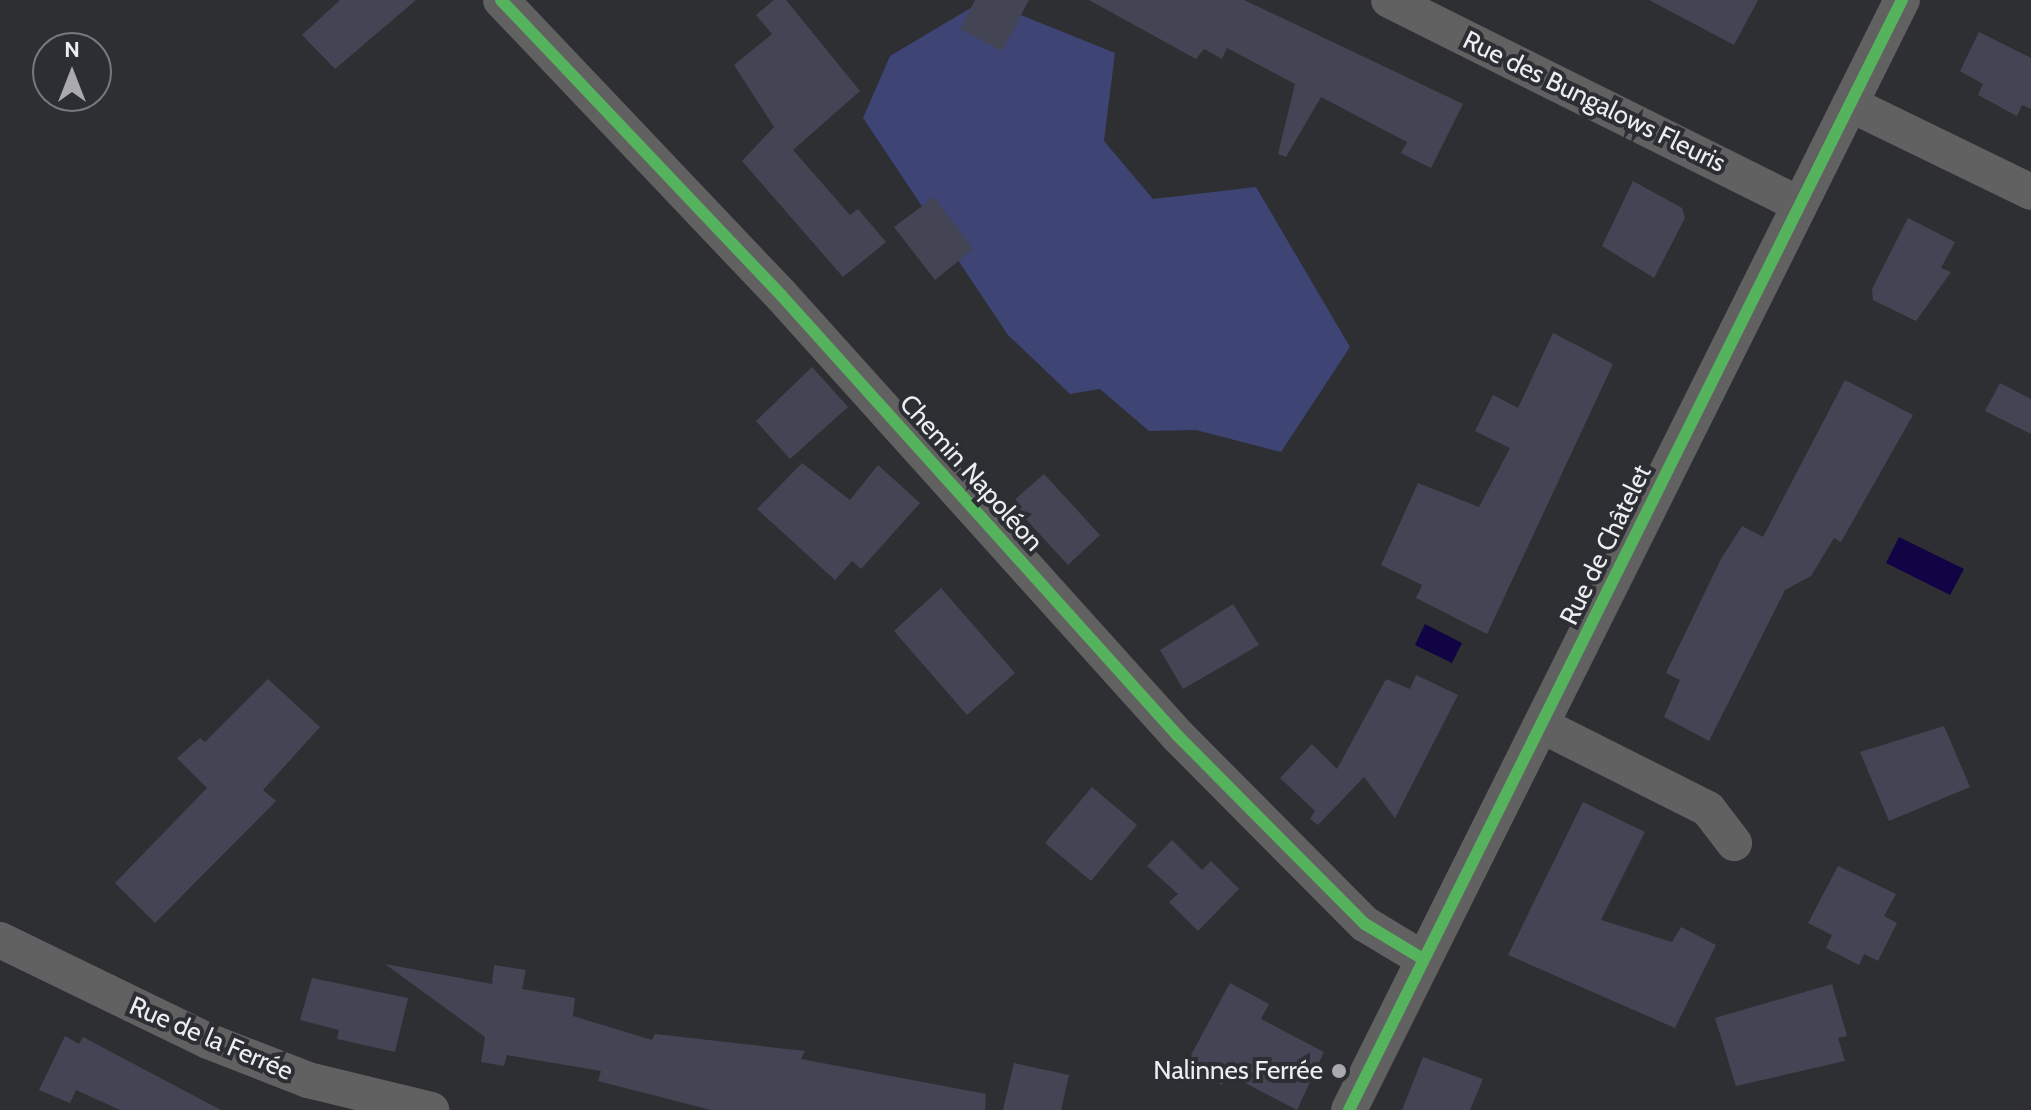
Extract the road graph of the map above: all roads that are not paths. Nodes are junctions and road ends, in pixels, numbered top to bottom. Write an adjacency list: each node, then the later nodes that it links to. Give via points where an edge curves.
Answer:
1 (501, 0): 10 (street, Chemin Napoléon, via 781,295 1178,736 1365,924)
2 (1389, 0): 6 (street, Rue des Bungalows Fleuris)
3 (1902, 0): 4 (street, Rue de Châtelet)
4 (1850, 104): 5 (street); 6 (street, Rue de Châtelet)
5 (2031, 192)
6 (1800, 205): 7 (street, Rue de Châtelet)
7 (1541, 725): 8 (street, via 1708,809); 10 (street, Rue de Châtelet)
8 (1734, 843)
9 (0, 940): 11 (street, Rue de la Ferrée, via 223,1047 308,1080)
10 (1423, 959): 12 (street, Rue de Châtelet)
11 (431, 1110)
12 (1349, 1110)

